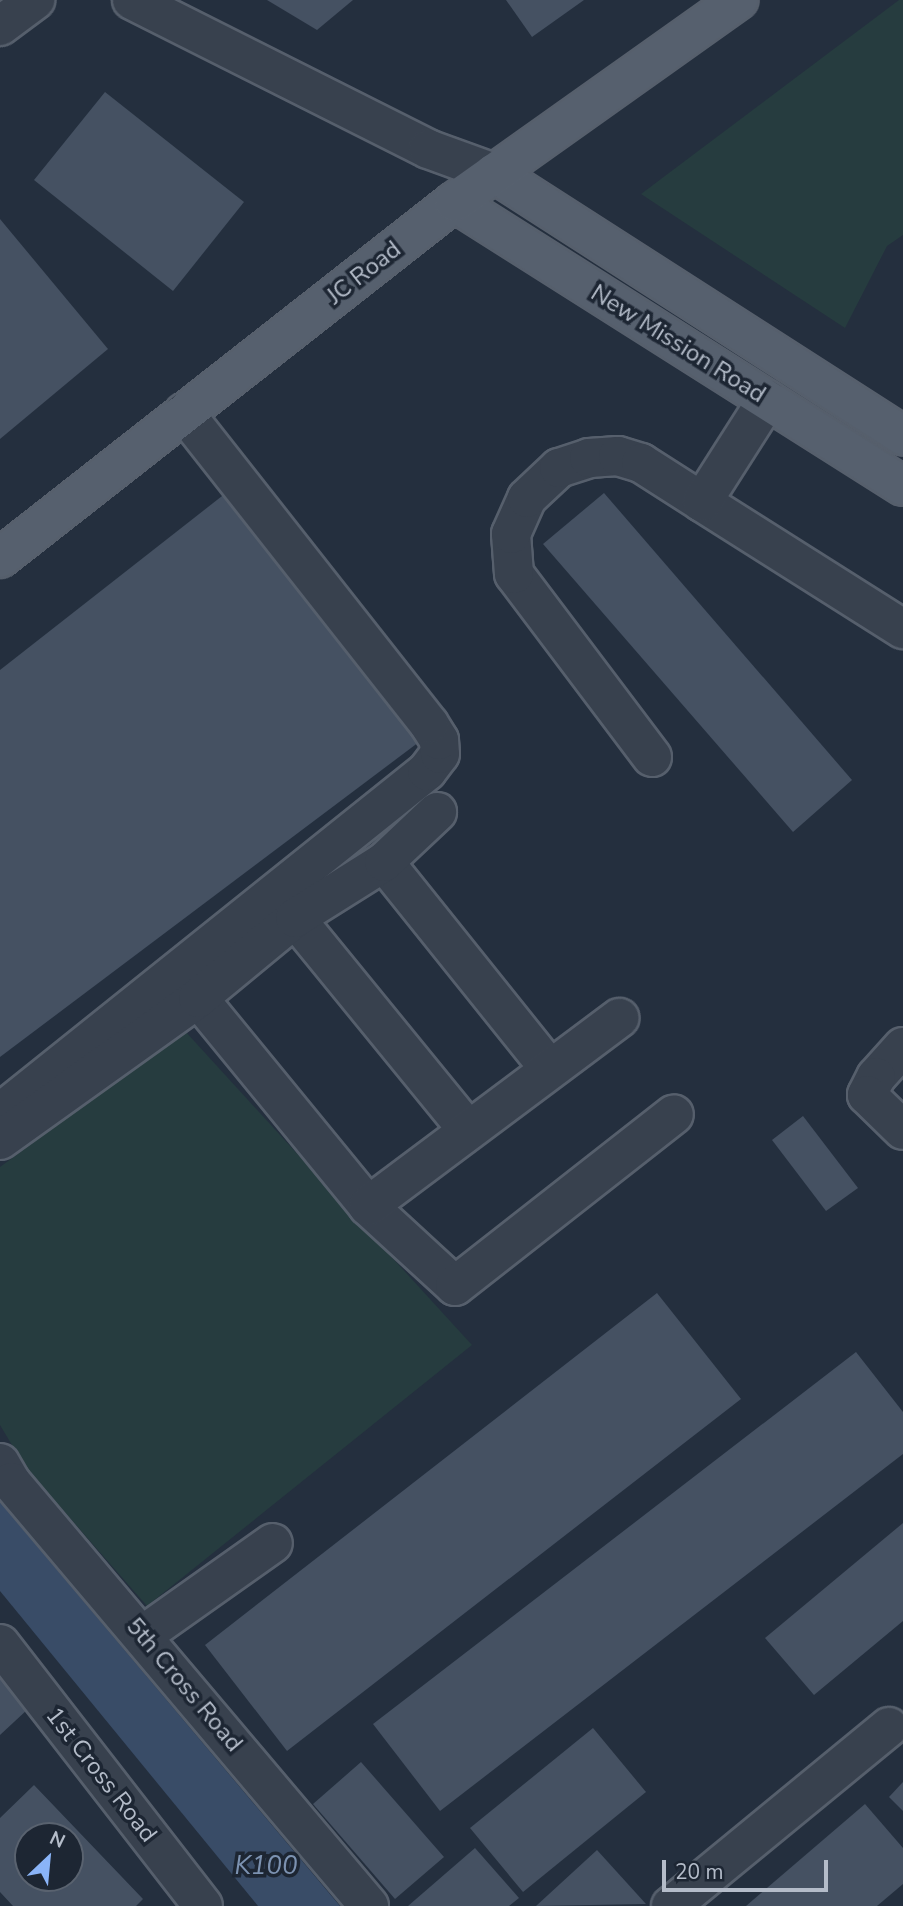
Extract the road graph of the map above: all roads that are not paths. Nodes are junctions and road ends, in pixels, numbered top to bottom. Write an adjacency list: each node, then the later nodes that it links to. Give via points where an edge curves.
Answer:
1 (35, 0): 4 (street)
2 (132, 0): 5 (street)
3 (738, 0): 6 (main road, JC Road)
4 (0, 26)
5 (428, 149): 6 (street); 7 (street)
6 (494, 173): 7 (main road, JC Road); 10 (main road)
7 (454, 202): 8 (main road, New Mission Road); 9 (main road, JC Road)
8 (767, 400): 11 (main road, New Mission Road); 12 (street)
9 (184, 414): 13 (main road, JC Road); 23 (street, via 429,724 439,740 440,754 417,779)
10 (903, 436)
11 (903, 486)
12 (702, 502): 14 (street); 15 (street, via 641,463 618,456 589,458 559,468 527,498 511,534 514,574)
13 (0, 558)
14 (903, 629)
15 (652, 757)
16 (437, 812): 17 (street)
17 (384, 862): 18 (street); 22 (street)
18 (295, 918): 19 (street); 25 (street)
19 (198, 998): 27 (street); 28 (street)
20 (619, 1018): 22 (street)
21 (903, 1047): 26 (street, via 876,1077 867,1095)
22 (551, 1069): 25 (street)
23 (0, 1113)
24 (674, 1115): 28 (street, via 456,1286)
25 (466, 1128): 28 (street)
26 (903, 1130)
27 (0, 1140)
28 (368, 1206)
29 (0, 1463): 31 (street, 5th Cross Road, via 11,1482)
30 (273, 1543): 31 (street)
31 (142, 1634): 35 (street, 5th Cross Road)
32 (0, 1644): 34 (street, 1st Cross Road)
33 (889, 1727): 36 (street)
34 (203, 1906)
35 (369, 1906)
36 (671, 1906)

